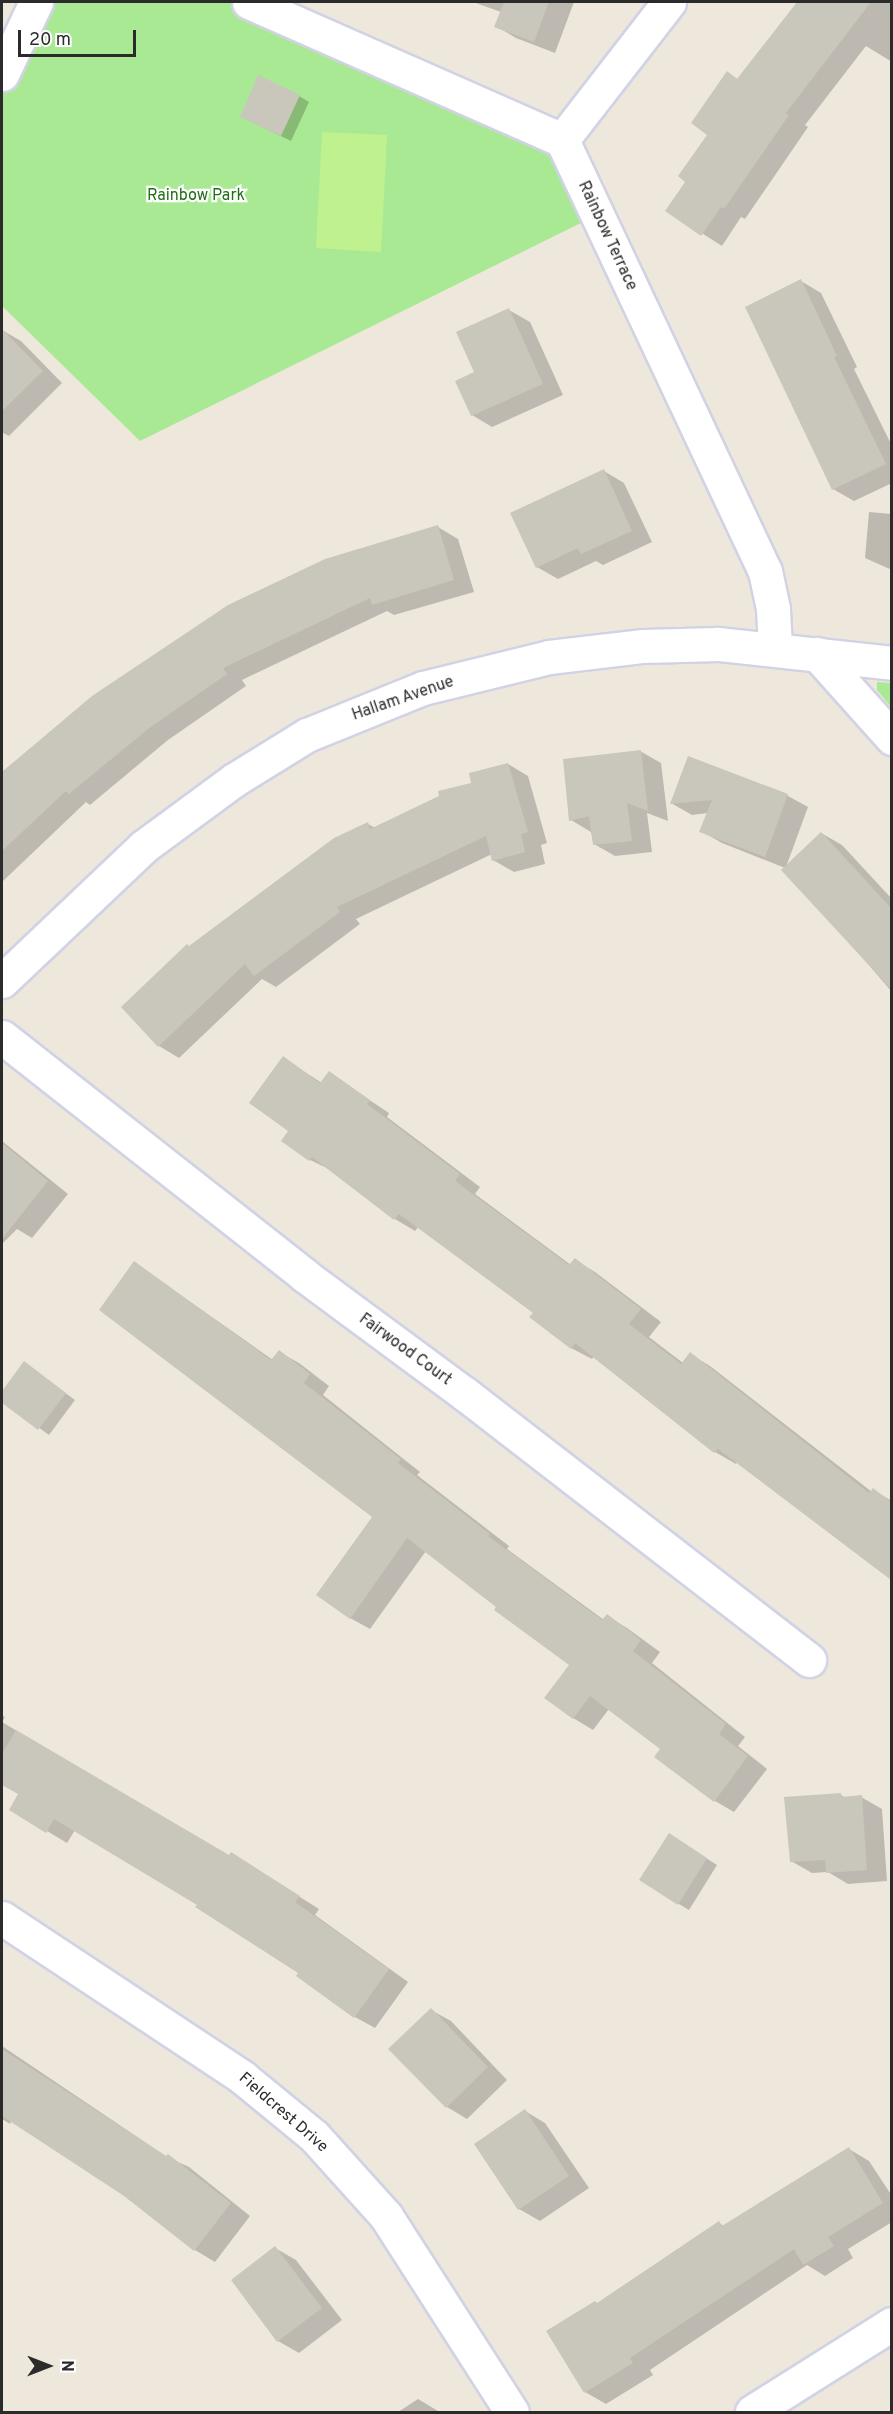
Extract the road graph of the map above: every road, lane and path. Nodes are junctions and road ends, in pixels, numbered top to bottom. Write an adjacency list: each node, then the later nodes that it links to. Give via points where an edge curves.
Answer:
1 (36, 2): 4 (street)
2 (249, 2): 5 (street)
3 (669, 2): 5 (street)
4 (2, 74)
5 (562, 140): 6 (street, Rainbow Terrace, via 765,571 773,609)
6 (775, 648): 7 (street, Hallam Avenue); 10 (street, Hallam Avenue, via 718,644 643,646 549,657 423,688 307,735 234,780 143,847)
7 (817, 654): 8 (street, Hallam Avenue); 9 (street)
8 (891, 663)
9 (891, 738)
10 (2, 981)
11 (2, 1037): 12 (street, Fairwood Court, via 260,1241)
12 (809, 1660)
13 (2, 1918): 15 (street, Fieldcrest Drive, via 242,2077 314,2136 386,2216)
14 (891, 2324): 16 (street)
15 (512, 2412)
16 (752, 2412)

